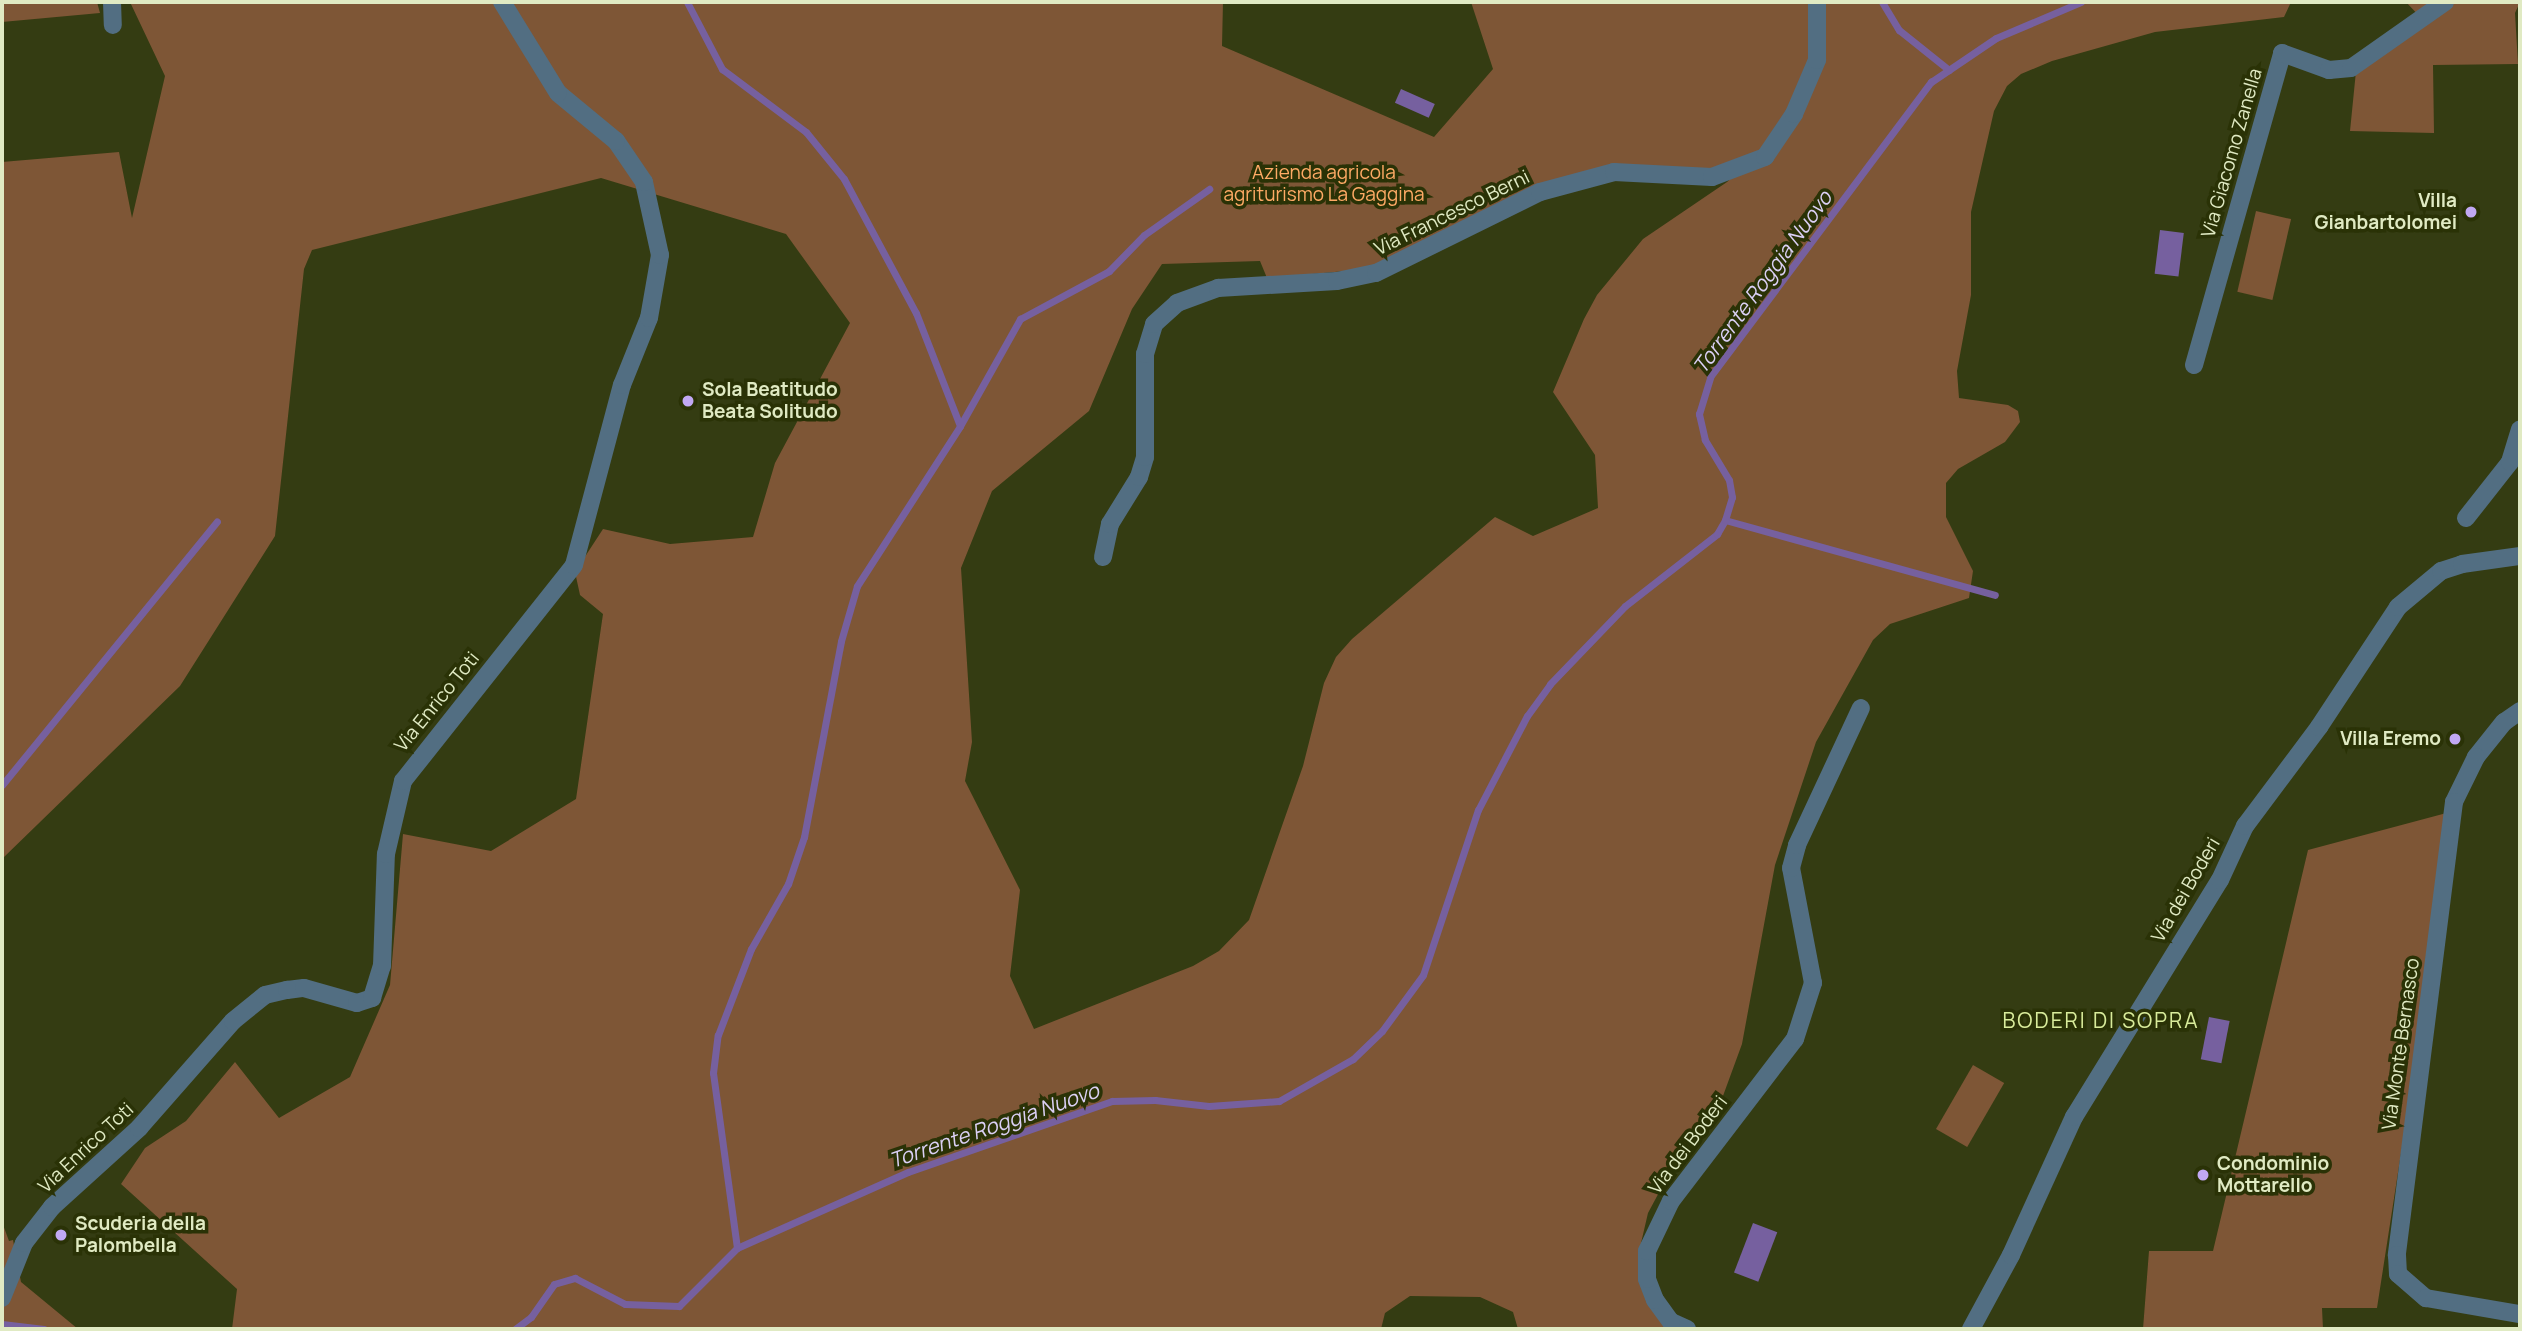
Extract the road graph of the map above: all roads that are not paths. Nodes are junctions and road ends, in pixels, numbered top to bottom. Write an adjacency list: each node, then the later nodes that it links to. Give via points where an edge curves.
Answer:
1 (112, 2): 5 (street)
2 (502, 2): 13 (street, Via Enrico Toti, via 558,93 616,141 644,182 660,255 649,318 622,385 574,565 403,781 386,854 382,966 372,998 357,1003 304,988 265,995 233,1021 139,1128 52,1208 24,1243)
3 (1817, 2): 10 (street, Via Francesco Berni, via 1817,60 1794,114 1765,157 1713,177 1614,172 1540,192 1376,272 1337,281 1218,288 1177,303 1154,324 1145,354 1145,457 1139,477 1111,524)
4 (2445, 2): 6 (street, Via Giacomo Zanella, via 2351,68 2329,70 2282,53)
5 (113, 25)
6 (2194, 365)
7 (2520, 429): 8 (street, via 2510,462)
8 (2466, 518)
9 (2520, 556): 16 (street, Via dei Boderi, via 2462,564 2441,572 2398,607 2319,727 2245,826 2220,880 2074,1117)
10 (1103, 557)
11 (1861, 708): 15 (street, Via dei Boderi, via 1797,845 1791,868 1813,983 1795,1039 1671,1200 1647,1251 1647,1279 1655,1300 1671,1322)
12 (2520, 711): 14 (street, Via Monte Bernasco, via 2504,722 2476,757 2454,802 2397,1255 2398,1274 2426,1298)
13 (2, 1298)
14 (2520, 1314)
15 (1687, 1329)
16 (1971, 1329)

